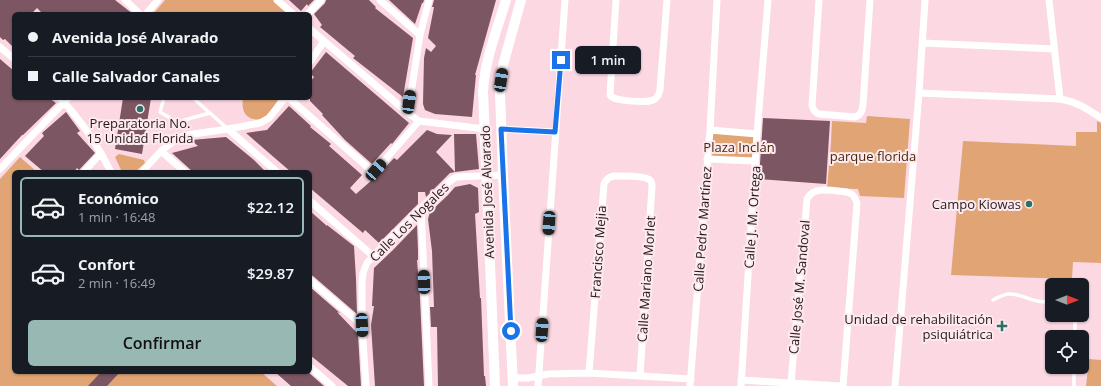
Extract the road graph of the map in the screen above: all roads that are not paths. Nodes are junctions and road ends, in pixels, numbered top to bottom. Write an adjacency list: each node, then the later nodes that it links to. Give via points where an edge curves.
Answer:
1 (125, 0): 18 (street)
2 (158, 0): 19 (street)
3 (277, 0): 20 (street)
4 (321, 0): 21 (street)
5 (380, 0): 23 (street)
6 (429, 0): 23 (street)
7 (506, 0): 43 (street, Avenida José Alvarado, via 485,72)
8 (521, 0): 44 (street, Avenida José Alvarado, via 503,66 500,93)
9 (565, 0): 46 (street)
10 (616, 0): 11 (street, via 610,91 612,97 618,100 649,101 659,95 660,90)
11 (667, 0)
12 (717, 0): 45 (street, Calle Pedro Martínez)
13 (768, 0): 47 (street, Calle J. M. Ortega)
14 (819, 0): 15 (street, via 813,110 822,115 855,117 859,116 863,105)
15 (870, 0)
16 (925, 0): 25 (street)
17 (1049, 0): 27 (street)
18 (138, 12)
19 (148, 12)
20 (291, 12)
21 (310, 12)
22 (312, 31): 24 (street)
23 (420, 35): 39 (street)
24 (324, 41): 29 (street); 39 (street)
25 (922, 43): 27 (street); 30 (street)
26 (0, 47): 28 (street)
27 (1054, 49): 31 (street)
28 (12, 57)
29 (312, 59)
30 (919, 93): 31 (street); 83 (street)
31 (1060, 99): 40 (street, via 1078,104)
32 (63, 100): 52 (street)
33 (65, 100): 49 (street)
34 (163, 100): 38 (lane, via 160,112 177,122)
35 (195, 100): 38 (lane)
36 (283, 100): 42 (street, via 269,118 260,123)
37 (291, 100): 41 (street, via 373,172)
38 (210, 113): 42 (lane)
39 (408, 113): 41 (street)
40 (1101, 118)
41 (419, 121): 43 (street)
42 (228, 129): 48 (street, via 186,135); 57 (street)
43 (485, 129): 58 (street, Avenida José Alvarado)
44 (501, 129): 46 (street); 59 (street, Avenida José Alvarado)
45 (710, 130): 47 (street); 50 (street, Calle Pedro Martínez)
46 (555, 132): 71 (street)
47 (757, 134): 51 (street, Calle J. M. Ortega)
48 (161, 151): 55 (street); 56 (street)
49 (101, 153): 53 (street); 54 (street)
50 (707, 158): 51 (street); 74 (street, Calle Pedro Martínez)
51 (755, 161): 75 (street, Calle J. M. Ortega)
52 (0, 169)
53 (86, 170)
54 (110, 170)
55 (144, 170)
56 (183, 170)
57 (275, 170)
58 (486, 175): 59 (street, Calle Los Nogales); 62 (street, Calle Los Nogales, via 450,181); 80 (street, Avenida José Alvarado)
59 (503, 175): 73 (street, Avenida José Alvarado)
60 (652, 182): 69 (street, Francisco Mejia, via 643,177 614,176 609,177 604,184); 72 (street, Calle Mariano Morlet)
61 (312, 203): 63 (street)
62 (421, 208): 63 (street, Calle Los Nogales); 79 (street)
63 (373, 256): 67 (street, Calle Los Nogales, via 363,273)
64 (312, 282): 67 (street)
65 (993, 300): 66 (lane, via 1008,294)
66 (1045, 302)
67 (362, 325): 78 (street, Calle Los Nogales)
68 (312, 369): 77 (street)
69 (589, 373): 71 (street); 72 (street)
70 (1074, 374): 84 (lane)
71 (539, 375): 73 (street); 81 (street)
72 (640, 376): 74 (street)
73 (513, 382)
74 (690, 382)
75 (741, 383): 76 (street)
76 (791, 383): 82 (street); 82 (street, Calle José M. Sandoval, via 807,199 812,192 819,190 847,192 853,195 857,203)
77 (332, 386)
78 (366, 386)
79 (429, 386)
80 (495, 386)
81 (538, 386)
82 (842, 386)
83 (895, 386)
84 (1074, 386)

